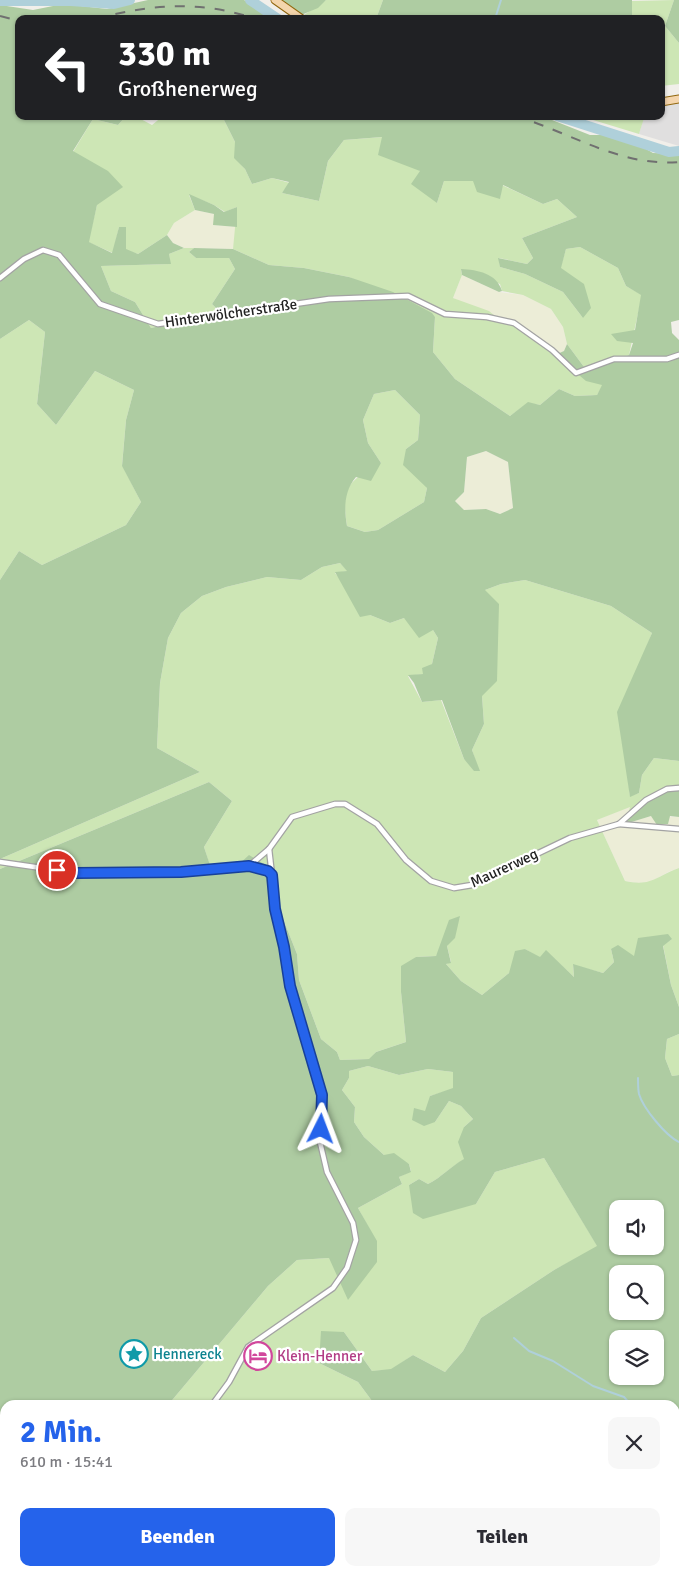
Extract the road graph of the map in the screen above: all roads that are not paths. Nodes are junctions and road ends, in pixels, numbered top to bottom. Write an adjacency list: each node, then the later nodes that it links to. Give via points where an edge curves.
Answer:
1 (275, 0): 2 (main road)
2 (296, 15)
3 (679, 99): 4 (main road)
4 (665, 101)
5 (0, 278): 6 (street, Hinterwölcherstraße, via 24,259 43,250 59,255 100,304 158,324 329,299 408,296 445,314 514,323 552,350 576,373 614,359 667,359)
6 (679, 355)
7 (679, 788): 8 (street, Maurerweg, via 667,789 646,800)
8 (619, 824): 9 (street); 10 (street, Maurerweg, via 570,838 472,885 454,888 431,881 406,860 377,824 344,804 292,817)
9 (679, 829)
10 (269, 849): 12 (street, Maurerweg); 13 (street)
11 (0, 862): 12 (street, via 76,873 181,872)
12 (249, 866): 13 (street)
13 (272, 875): 14 (street, via 290,986 322,1095 320,1142 327,1172 353,1222 356,1240 347,1268 333,1288 248,1348)
14 (216, 1400)

